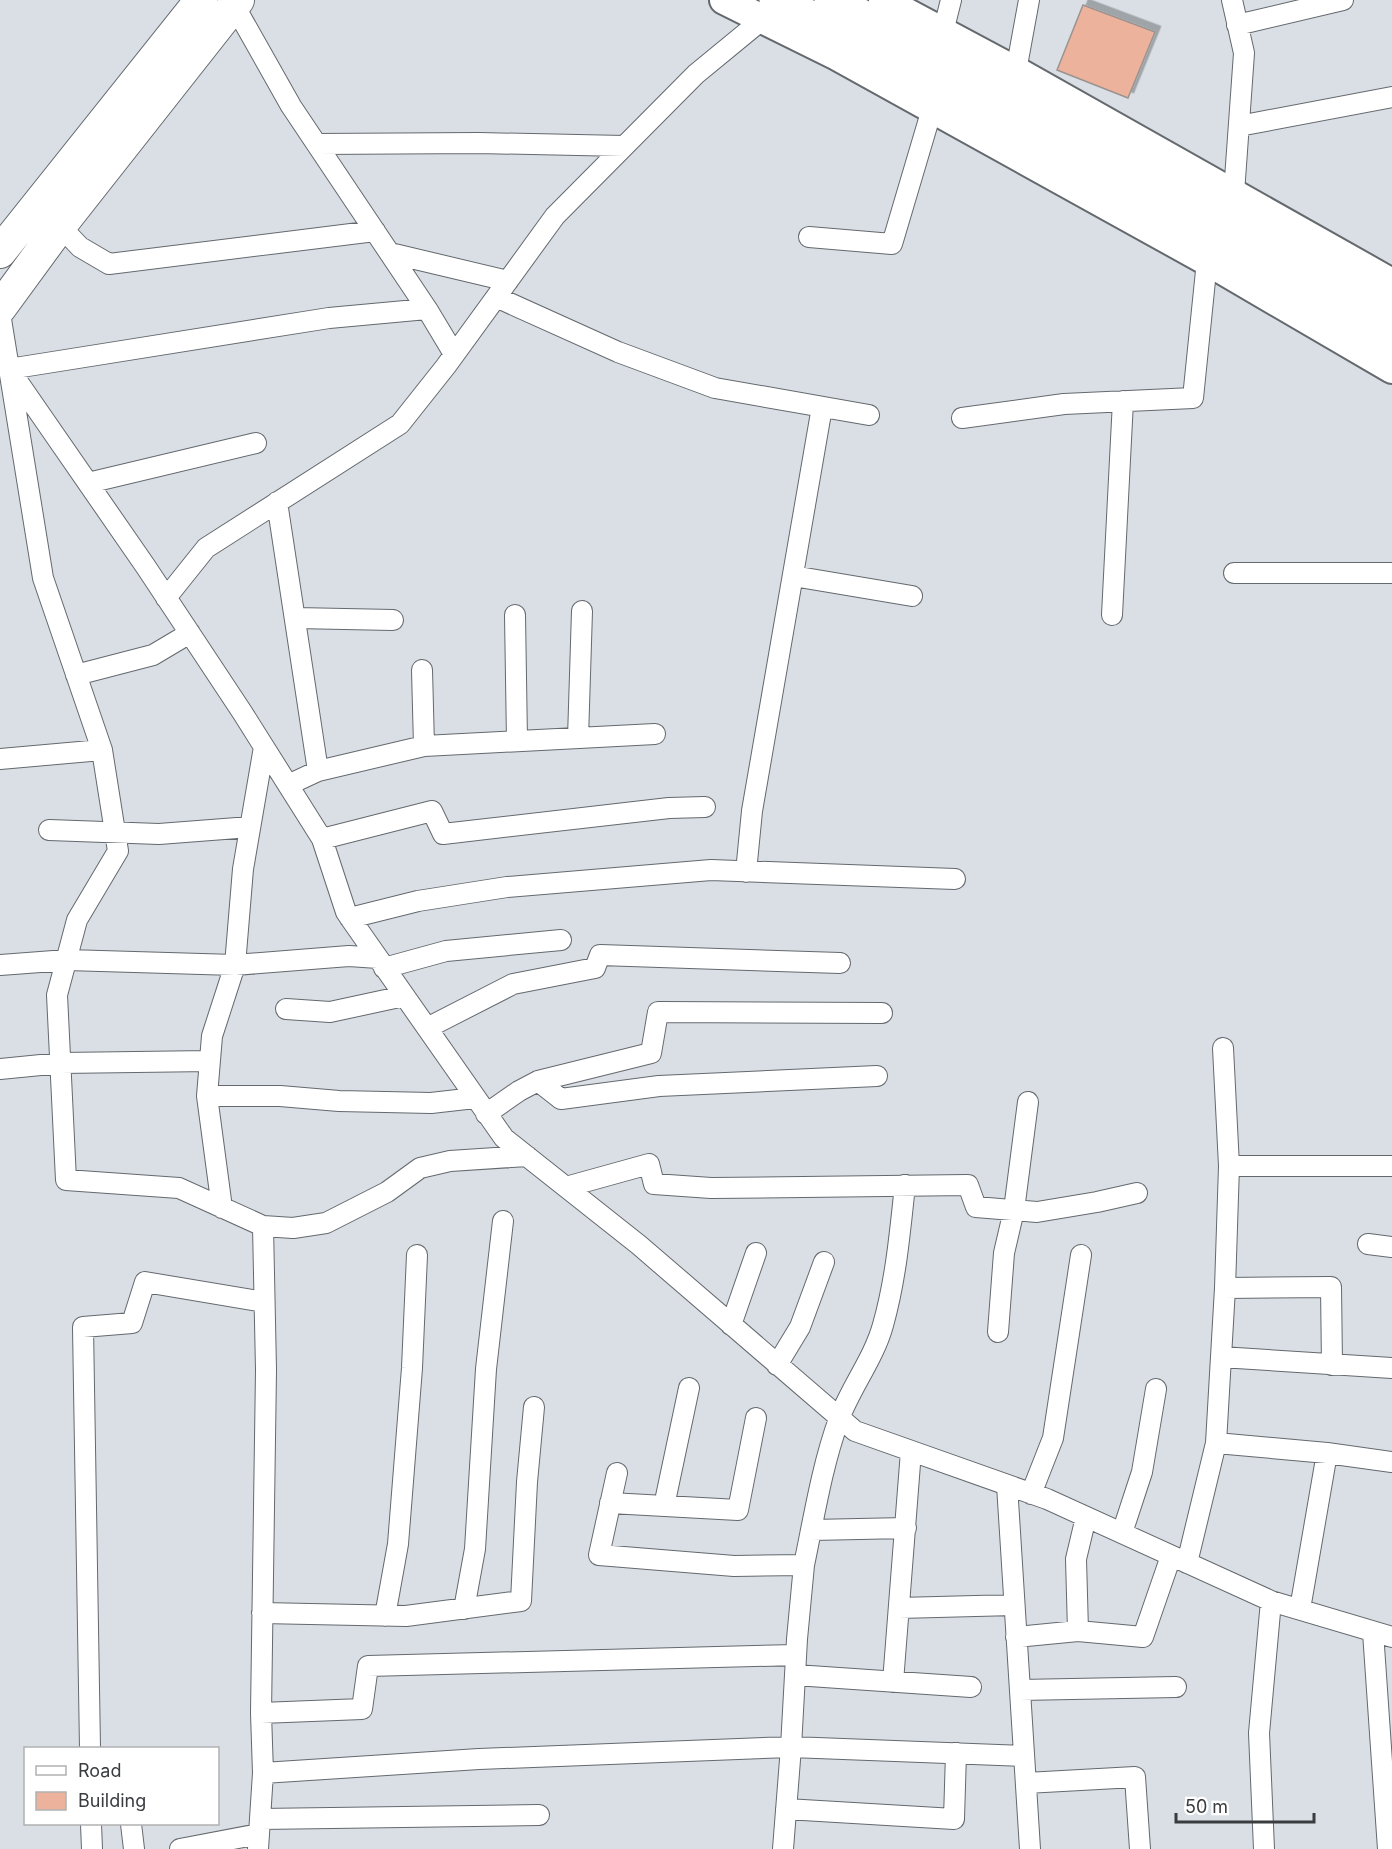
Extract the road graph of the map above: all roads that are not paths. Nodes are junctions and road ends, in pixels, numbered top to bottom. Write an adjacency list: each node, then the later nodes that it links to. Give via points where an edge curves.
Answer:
1 (201, 0): 23 (main road)
2 (724, 0): 10 (street)
3 (831, 0): 33 (highway)
4 (883, 0): 12 (street)
5 (951, 0): 12 (street)
6 (1029, 0): 13 (street)
7 (1232, 0): 11 (street)
8 (1343, 0): 11 (street)
9 (236, 3): 17 (street, via 291,106); 20 (main road)
10 (770, 9): 15 (street, via 837,56); 18 (street, via 696,74); 34 (highway, via 849,37)
11 (1238, 25): 16 (street, via 1244,53)
12 (943, 32): 13 (street)
13 (1016, 71): 19 (street)
14 (1392, 97): 16 (street)
15 (932, 109): 22 (street, via 892,244); 25 (street)
16 (1239, 126): 19 (street)
17 (317, 144): 18 (street); 21 (street)
18 (624, 146): 26 (street, via 555,216)
19 (1234, 193): 28 (street)
20 (60, 226): 21 (street, via 80,247 109,264); 27 (main road)
21 (375, 231): 24 (street)
22 (810, 237)
23 (1, 247): 27 (street)
24 (390, 253): 26 (street); 31 (street)
25 (1207, 261): 37 (street); 38 (street, via 1193,398)
26 (508, 281): 29 (street)
27 (19, 282): 30 (main road)
28 (1392, 283)
29 (496, 297): 35 (street); 39 (street, via 618,352 715,388)
30 (0, 308)
31 (427, 309): 35 (street); 36 (street, via 329,318)
32 (0, 313): 36 (street)
33 (1392, 313)
34 (1392, 339)
35 (454, 354): 44 (street, via 400,424)
36 (9, 369): 43 (street); 57 (street, via 44,578)
37 (1392, 369)
38 (1123, 401): 41 (street, via 1064,404); 52 (street)
39 (822, 407): 40 (street); 47 (street)
40 (869, 415)
41 (962, 418)
42 (256, 443): 43 (street)
43 (88, 483): 49 (street)
44 (277, 502): 49 (street, via 206,548); 53 (street)
45 (1234, 573): 46 (street)
46 (1392, 573)
47 (793, 576): 48 (street); 72 (street, via 752,811)
48 (912, 596)
49 (166, 598): 55 (street)
50 (582, 611): 59 (street)
51 (515, 615): 60 (street)
52 (1112, 615)
53 (296, 618): 54 (street); 65 (street)
54 (393, 620)
55 (190, 633): 57 (street, via 153,655); 62 (street)
56 (422, 670): 61 (street)
57 (76, 675): 63 (street)
58 (655, 734): 59 (street)
59 (578, 738): 60 (street)
60 (517, 741): 61 (street)
61 (424, 746): 65 (street)
62 (264, 747): 66 (street); 68 (street)
63 (102, 750): 64 (street); 70 (street)
64 (0, 759)
65 (318, 771): 66 (street)
66 (288, 785): 71 (street)
67 (705, 807): 71 (street, via 669,807 443,834 432,811)
68 (250, 827): 70 (street); 80 (street)
69 (49, 830): 70 (street)
70 (115, 833): 76 (street, via 118,851 77,920)
71 (322, 839): 74 (street)
72 (746, 872): 73 (street); 74 (street, via 711,870 507,887 418,901)
73 (955, 879)
74 (350, 918): 77 (street)
75 (561, 940): 77 (street, via 446,951)
76 (67, 960): 79 (street); 80 (street); 87 (street, via 57,995)
77 (381, 963): 80 (street, via 349,956); 81 (street)
78 (840, 963): 84 (street, via 600,955 595,968 513,984)
79 (0, 965)
80 (235, 965): 86 (street, via 212,1036)
81 (404, 996): 82 (street, via 330,1012); 84 (street)
82 (286, 1009)
83 (882, 1013): 90 (street, via 658,1012 651,1053)
84 (427, 1028): 93 (street)
85 (1223, 1048): 95 (street)
86 (210, 1061): 87 (street); 91 (street)
87 (60, 1063): 88 (street); 100 (street, via 66,1180 179,1188)
88 (0, 1069)
89 (877, 1076): 90 (street, via 659,1086 561,1099)
90 (538, 1081): 93 (street)
91 (207, 1096): 93 (street); 100 (street)
92 (1028, 1102): 101 (street)
93 (481, 1106): 94 (street, via 504,1138)
94 (527, 1156): 98 (street); 103 (street, via 450,1161 420,1168 387,1192 326,1223 293,1228)
95 (1229, 1166): 96 (street); 110 (street)
96 (1392, 1166)
97 (905, 1185): 98 (street, via 711,1188 654,1184 649,1164); 101 (street, via 968,1185 976,1207); 122 (street, via 895,1278 883,1327)
98 (566, 1187): 112 (street)
99 (1137, 1193): 101 (street, via 1037,1212)
100 (222, 1208): 103 (street)
101 (1014, 1210): 113 (street, via 1004,1253)
102 (503, 1221): 140 (street, via 486,1369 475,1549)
103 (263, 1226): 111 (street)
104 (1368, 1244): 105 (street)
105 (1392, 1248)
106 (756, 1253): 112 (street)
107 (417, 1255): 144 (street, via 398,1544)
108 (1082, 1255): 129 (street, via 1053,1438)
109 (824, 1262): 115 (street, via 800,1327)
110 (1225, 1288): 114 (street); 116 (street, via 1331,1287)
111 (264, 1302): 143 (street); 156 (street, via 145,1282 132,1323 82,1327)
112 (731, 1325): 115 (street)
113 (998, 1332)
114 (1221, 1357): 116 (street); 123 (street)
115 (777, 1365): 122 (street)
116 (1332, 1365): 117 (street)
117 (1392, 1368)
118 (689, 1388): 131 (street)
119 (1156, 1389): 135 (street, via 1142,1472)
120 (534, 1407): 140 (street, via 521,1601)
121 (756, 1418): 131 (street, via 738,1510)
122 (840, 1418): 124 (street, via 855,1431); 134 (street)
123 (1216, 1443): 125 (street); 136 (street)
124 (911, 1451): 128 (street); 133 (street)
125 (1327, 1453): 126 (street); 142 (street)
126 (1392, 1462)
127 (617, 1473): 130 (street)
128 (1007, 1485): 129 (street); 139 (street)
129 (1031, 1494): 132 (street)
130 (610, 1503): 131 (street); 137 (street, via 599,1555 734,1566)
131 (664, 1506)
132 (1086, 1517): 135 (street); 145 (street, via 1077,1559)
133 (906, 1528): 134 (street); 141 (street)
134 (812, 1530): 137 (street)
135 (1122, 1533): 136 (street)
136 (1179, 1559): 138 (street); 145 (street, via 1143,1637)
137 (804, 1565): 149 (street)
138 (1271, 1601): 142 (street); 173 (street, via 1259,1733)
139 (1014, 1605): 141 (street); 147 (street)
140 (464, 1608): 144 (street)
141 (899, 1608): 151 (street)
142 (1300, 1609): 146 (street)
143 (262, 1613): 144 (street); 155 (street)
144 (385, 1616)
145 (1078, 1631): 147 (street)
146 (1373, 1632): 148 (street); 174 (street)
147 (1016, 1636): 154 (street)
148 (1392, 1637)
149 (796, 1655): 150 (street); 155 (street, via 368,1666 362,1709)
150 (795, 1675): 151 (street); 157 (street)
151 (893, 1682): 152 (street)
152 (971, 1687)
153 (1176, 1687): 154 (street)
154 (1020, 1690): 159 (street)
155 (261, 1713): 160 (street)
156 (90, 1747)
157 (791, 1747): 158 (street); 160 (street); 162 (street)
158 (956, 1754): 159 (street); 162 (street, via 954,1819)
159 (1024, 1756): 161 (street)
160 (263, 1773): 166 (street)
161 (1026, 1784): 171 (street); 172 (street, via 1135,1777)
162 (786, 1809): 170 (street)
163 (539, 1815): 166 (street)
164 (91, 1825): 167 (street)
165 (131, 1825): 168 (street)
166 (259, 1834): 169 (street)
167 (92, 1849)
168 (134, 1849)
169 (180, 1849)
170 (783, 1849)
171 (1030, 1849)
172 (1140, 1849)
173 (1264, 1849)
174 (1388, 1849)

